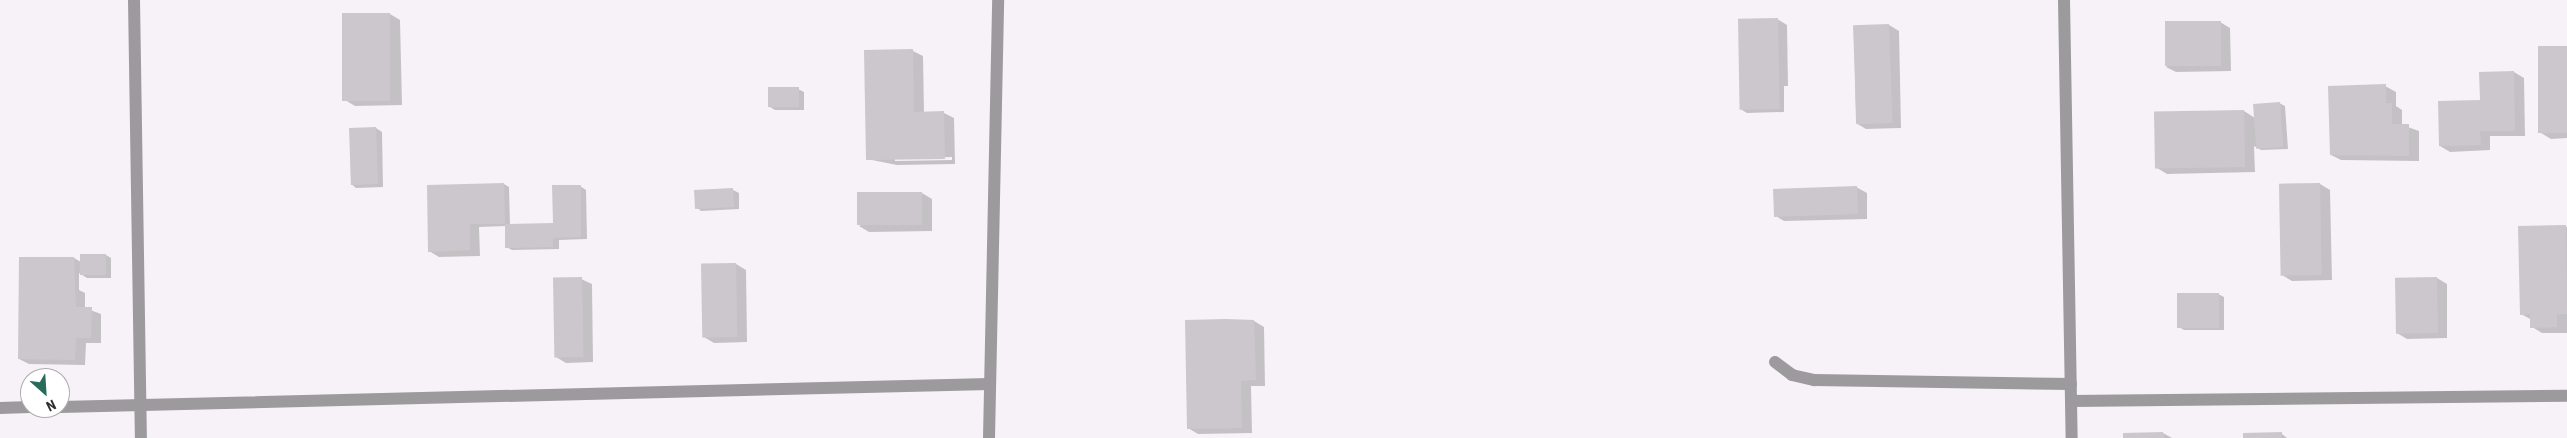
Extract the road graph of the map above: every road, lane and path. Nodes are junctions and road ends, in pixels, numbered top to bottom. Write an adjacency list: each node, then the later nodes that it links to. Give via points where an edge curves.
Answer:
1 (134, 0): 9 (street)
2 (998, 0): 5 (street)
3 (2064, 0): 6 (street)
4 (1775, 362): 6 (street, via 1792,375 1814,380)
5 (990, 384): 9 (street); 14 (street)
6 (2071, 384): 8 (street)
7 (2567, 396): 8 (street)
8 (2071, 401): 15 (street)
9 (142, 406): 11 (street); 13 (street)
10 (20, 407): 12 (street)
11 (70, 407)
12 (0, 408)
13 (141, 438)
14 (989, 438)
15 (2072, 438)

